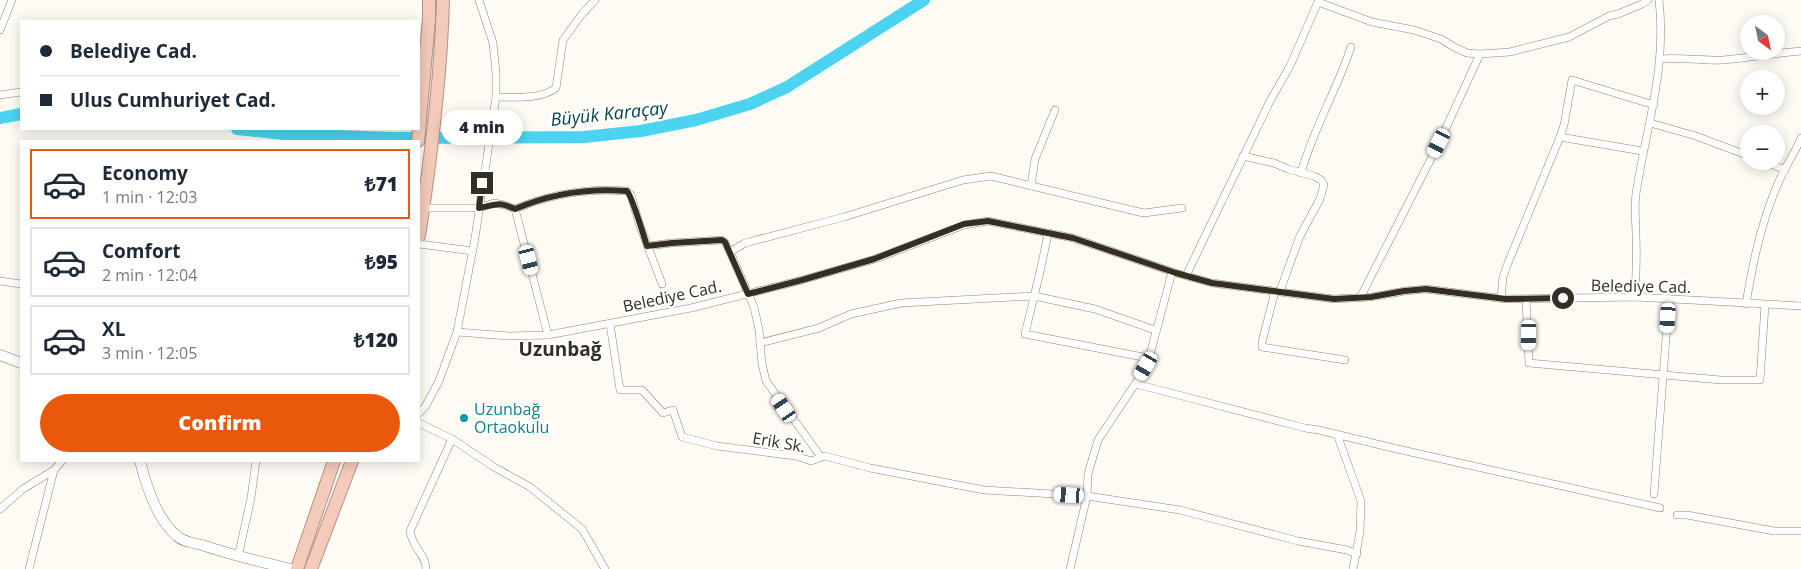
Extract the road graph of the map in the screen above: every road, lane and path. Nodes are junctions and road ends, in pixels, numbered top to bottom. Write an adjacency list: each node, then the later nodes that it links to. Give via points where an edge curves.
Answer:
1 (12, 0): 8 (street)
2 (429, 0): 18 (highway)
3 (443, 0): 28 (highway, via 438,86)
4 (479, 0): 15 (street, via 495,50)
5 (595, 0): 15 (street, via 563,40 556,88 524,98)
6 (1648, 0): 11 (street, via 1595,22 1569,37 1510,52)
7 (1658, 0): 12 (street)
8 (0, 30)
9 (1351, 47): 26 (street, via 1306,153)
10 (1801, 51): 12 (street, via 1721,60)
11 (1480, 54): 24 (street, via 1467,52 1414,30 1372,22 1318,2 1290,66); 46 (street)
12 (1660, 59): 16 (street)
13 (20, 92): 14 (street)
14 (0, 96)
15 (496, 97): 29 (street)
16 (1654, 105): 19 (street); 20 (street, via 1572,80)
17 (1055, 110): 27 (street, via 1035,159)
18 (420, 123)
19 (1650, 123): 22 (street); 23 (street)
20 (1560, 138): 22 (street); 47 (street, via 1508,264)
21 (1801, 138): 25 (street)
22 (1642, 151): 48 (street, via 1636,196)
23 (1740, 153)
24 (1243, 156): 26 (street); 39 (street)
25 (1785, 170): 51 (street, via 1765,216 1752,264)
26 (1301, 173): 43 (street, via 1321,180 1323,191)
27 (1031, 186): 30 (street, via 1135,211); 37 (street, via 992,176 963,180 844,217 745,243)
28 (423, 208): 29 (street); 32 (highway)
29 (479, 208): 31 (street, via 494,203); 36 (street)
30 (1182, 208)
31 (515, 209): 35 (street, via 535,200 566,194 627,191); 57 (street)
32 (420, 229)
33 (1048, 233): 38 (street, Belediye Cad., via 1082,241); 44 (street, Belediye Cad., via 988,221 964,224 874,259); 45 (street)
34 (420, 244): 36 (street)
35 (647, 246): 37 (street, via 722,240); 42 (street)
36 (473, 252): 56 (street)
37 (730, 252): 44 (street)
38 (1172, 272): 39 (street, Belediye Cad.); 55 (street)
39 (1186, 276): 43 (street, Belediye Cad., via 1212,283)
40 (0, 281): 41 (street)
41 (20, 284)
42 (662, 284)
43 (1277, 291): 46 (street, Belediye Cad., via 1334,299); 61 (street, via 1262,348)
44 (748, 294): 54 (street, Belediye Cad.); 58 (street)
45 (1034, 296): 55 (street, via 1095,309); 58 (street, via 901,303 851,314 819,328); 60 (street, via 1025,334)
46 (1360, 298): 47 (street, Belediye Cad., via 1426,289)
47 (1501, 298): 49 (street, Belediye Cad.)
48 (1635, 298): 49 (street, Belediye Cad.); 50 (street, Belediye Cad.)
49 (1526, 299): 63 (street, via 1529,363)
50 (1669, 299): 51 (street, Belediye Cad.); 63 (street)
51 (1746, 304): 52 (street, Belediye Cad.)
52 (1765, 305): 53 (street, Belediye Cad.); 63 (street, via 1760,380)
53 (1801, 306)
54 (610, 324): 57 (street, Belediye Cad.); 69 (street, Erik Sk., via 620,390 642,390 663,413 673,410 682,437 811,461)
55 (1155, 330): 60 (street)
56 (458, 332): 57 (street, Belediye Cad.); 65 (street, via 439,381)
57 (548, 335)
58 (760, 343): 69 (street, via 766,381)
59 (1, 357): 62 (street)
60 (1148, 358): 64 (street)
61 (1345, 360)
62 (20, 363)
63 (1664, 375): 76 (street)
64 (1136, 384): 67 (street); 77 (street, via 1098,440 1088,474)
65 (420, 412)
66 (420, 424): 68 (street)
67 (1337, 434): 78 (street); 82 (street, via 1361,501)
68 (452, 439): 88 (street, via 410,531 411,541 426,562); 89 (street, via 530,487 582,529)
69 (821, 457): 77 (street, Erik Sk., via 984,490)
70 (61, 462): 75 (street)
71 (140, 462): 83 (street, via 159,512 178,538)
72 (256, 462): 83 (street)
73 (334, 462): 86 (highway)
74 (352, 462): 87 (highway)
75 (54, 470): 79 (street, via 23,489); 84 (street)
76 (1654, 494)
77 (1086, 496): 82 (street, Erik Sk., via 1180,510); 90 (street)
78 (1660, 508)
79 (0, 509)
80 (1677, 515): 81 (street, via 1774,531)
81 (1801, 531)
82 (1357, 554): 91 (street)
83 (238, 557): 85 (street)
84 (29, 569)
85 (291, 569)
86 (297, 569)
87 (311, 569)
88 (426, 569)
89 (605, 569)
90 (1070, 569)
91 (1353, 569)

